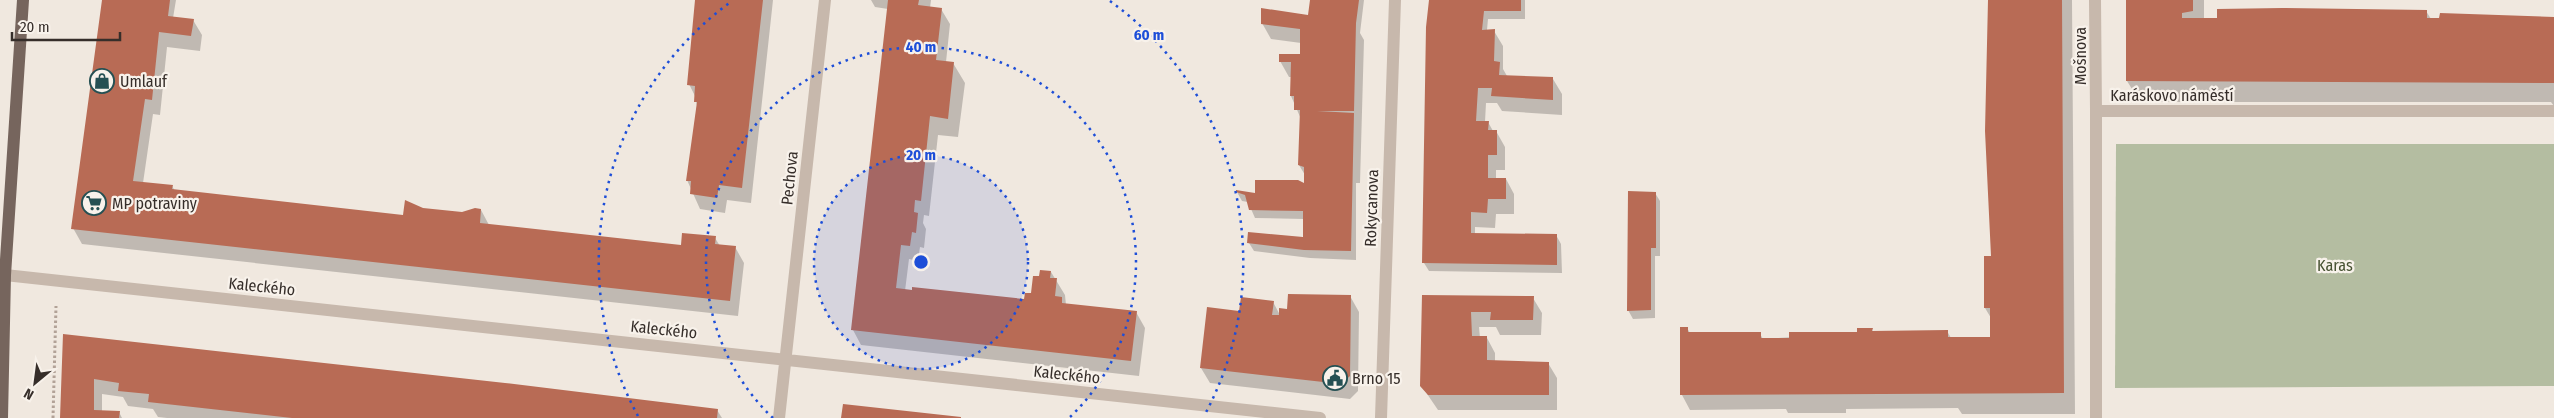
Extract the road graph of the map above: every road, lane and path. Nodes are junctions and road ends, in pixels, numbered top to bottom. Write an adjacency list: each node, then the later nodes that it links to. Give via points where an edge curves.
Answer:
1 (23, 0): 7 (main road)
2 (825, 0): 9 (street, Pechova)
3 (1395, 0): 14 (street, Rokycanova)
4 (2095, 0): 5 (street, Mošnova)
5 (2096, 111): 6 (street, Karáskovo náměstí); 15 (street, Karáskovo náměstí)
6 (2554, 111)
7 (5, 275): 8 (street, Kaleckého); 10 (main road)
8 (56, 280): 9 (street, Kaleckého); 11 (path)
9 (785, 359): 12 (street, Pechova); 13 (street, Kaleckého)
10 (2, 418)
11 (53, 418)
12 (779, 418)
13 (1320, 418)
14 (1380, 418)
15 (2096, 418)

